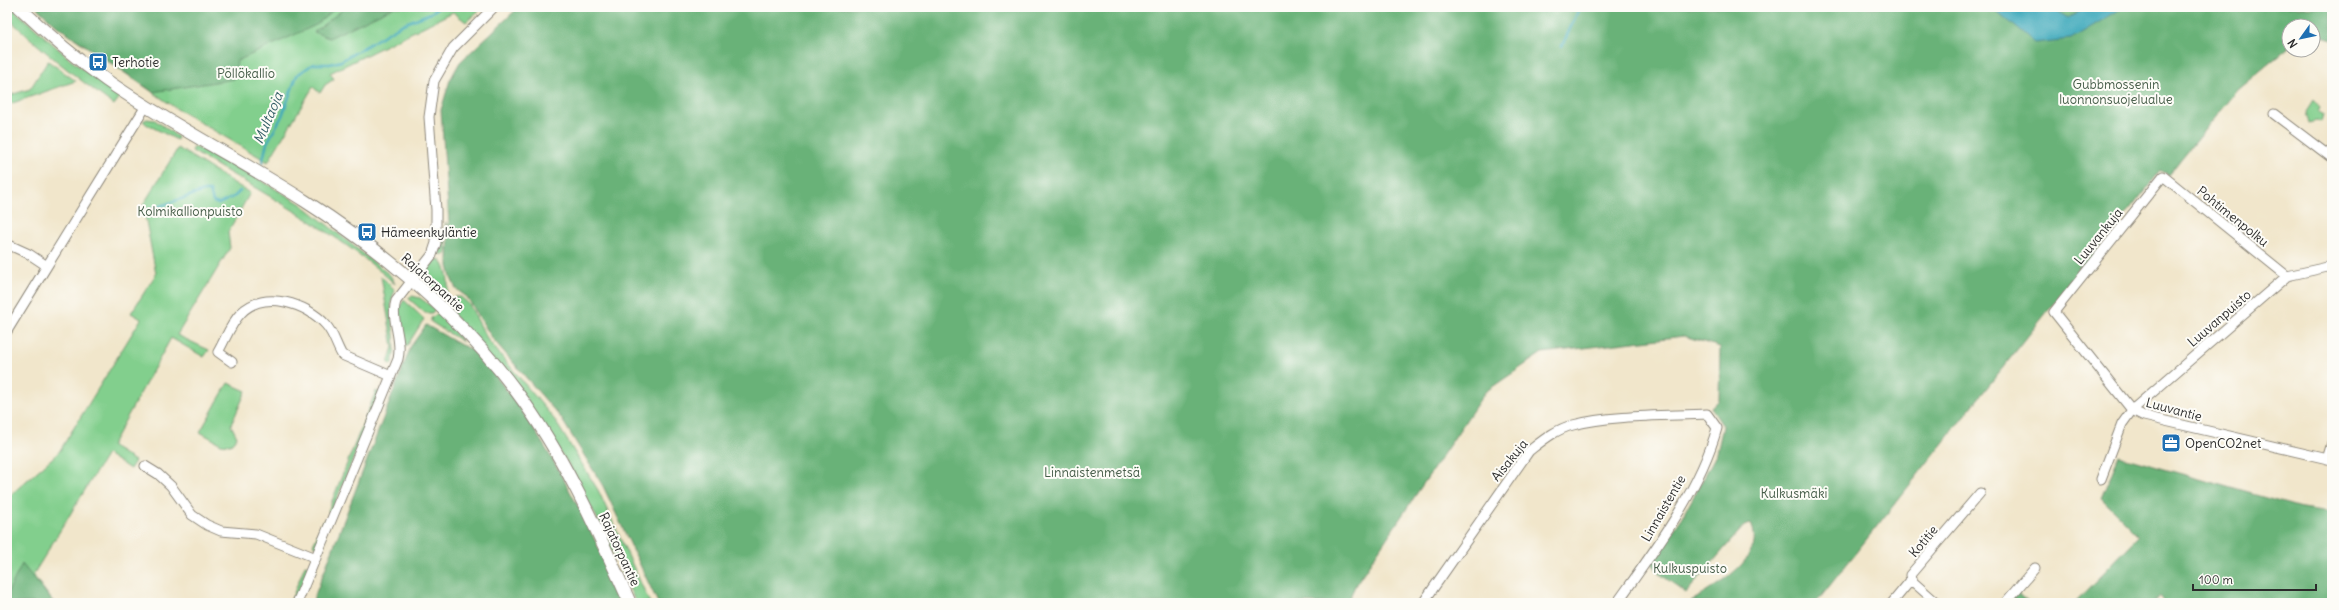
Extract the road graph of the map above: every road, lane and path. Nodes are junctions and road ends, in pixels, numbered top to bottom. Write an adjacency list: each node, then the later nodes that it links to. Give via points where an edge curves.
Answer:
1 (19, 7): 3 (main road, Rajatorpantie, via 82,63)
2 (494, 7): 11 (street, via 453,48 434,81 429,123 437,237 432,254)
3 (146, 106): 8 (street); 11 (main road, Rajatorpantie, via 304,200 374,248)
4 (2274, 114): 5 (street)
5 (2332, 158)
6 (2163, 176): 10 (street, Pohtimenpolku); 12 (street, Luuvankuja)
7 (7, 244): 8 (street)
8 (48, 266): 13 (street)
9 (2332, 266): 10 (street, Luuvanpuisto)
10 (2287, 276): 16 (street, Luuvanpuisto)
11 (411, 279): 15 (street, via 394,304 400,352); 27 (main road, Rajatorpantie, via 464,330 516,391 552,446 580,497)
12 (2054, 312): 16 (street, Luuvantie)
13 (7, 331)
14 (232, 362): 15 (street, via 218,352 240,313 258,304 281,301 300,306 319,318 332,333 342,355)
15 (391, 376): 23 (street)
16 (2132, 410): 19 (street, Luuvantie, via 2144,416); 21 (street, Luuvanpuisto, via 2122,424)
17 (1713, 420): 28 (street, Aisakuja, via 1707,414 1625,418 1573,425 1550,435 1529,451); 29 (street, Linnaistentie, via 1717,428 1713,442 1692,486 1667,530)
18 (2332, 443): 19 (street)
19 (2330, 460)
20 (145, 466): 23 (street, via 171,486 192,515 207,525 221,531 256,534)
21 (2102, 479)
22 (1980, 493): 25 (street, Kotitie, via 1910,576)
23 (316, 558): 26 (street)
24 (2035, 568): 32 (street)
25 (1911, 580): 30 (street); 31 (street)
26 (297, 603)
27 (630, 603)
28 (1423, 603)
29 (1617, 603)
30 (1892, 603)
31 (1937, 603)
32 (2005, 603)

